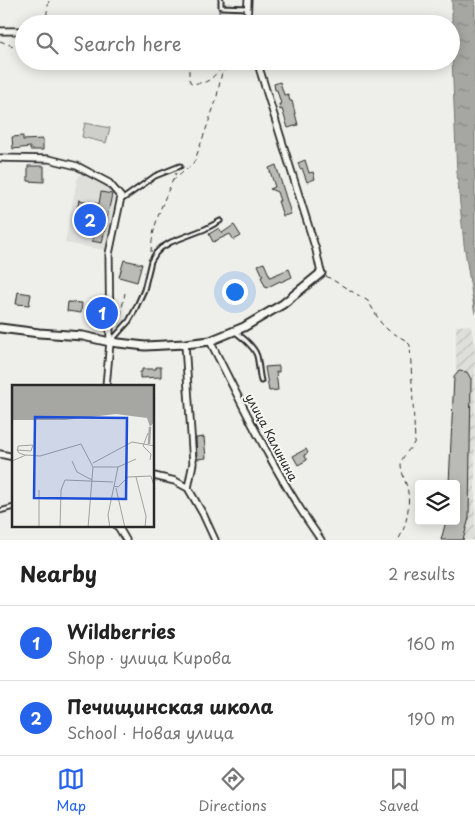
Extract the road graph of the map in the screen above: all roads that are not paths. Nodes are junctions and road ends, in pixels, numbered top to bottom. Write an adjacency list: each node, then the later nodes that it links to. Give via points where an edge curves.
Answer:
1 (221, 0): 3 (lane, via 221,8)
2 (248, 0): 3 (street)
3 (248, 8): 4 (street)
4 (248, 15)
5 (0, 31): 6 (street)
6 (15, 31)
7 (260, 70): 12 (street)
8 (0, 158): 10 (street, via 49,159 78,166 109,183)
9 (180, 166): 10 (lane, via 155,176)
10 (120, 199): 16 (street, via 109,254)
11 (220, 221): 16 (lane, via 156,252 144,290 129,321)
12 (321, 273): 14 (street, via 283,304)
13 (0, 328): 16 (street, via 83,336)
14 (234, 331): 15 (street); 18 (lane, via 254,351)
15 (210, 341): 17 (street); 25 (street, улица Калинина, via 263,444)
16 (110, 342): 17 (street, via 145,346); 19 (street)
17 (185, 344): 21 (street, via 193,463)
18 (261, 381)
19 (106, 385)
20 (155, 476): 21 (street)
21 (188, 488): 24 (street)
22 (119, 528): 23 (street)
23 (126, 540)
24 (215, 540)
25 (321, 540)

